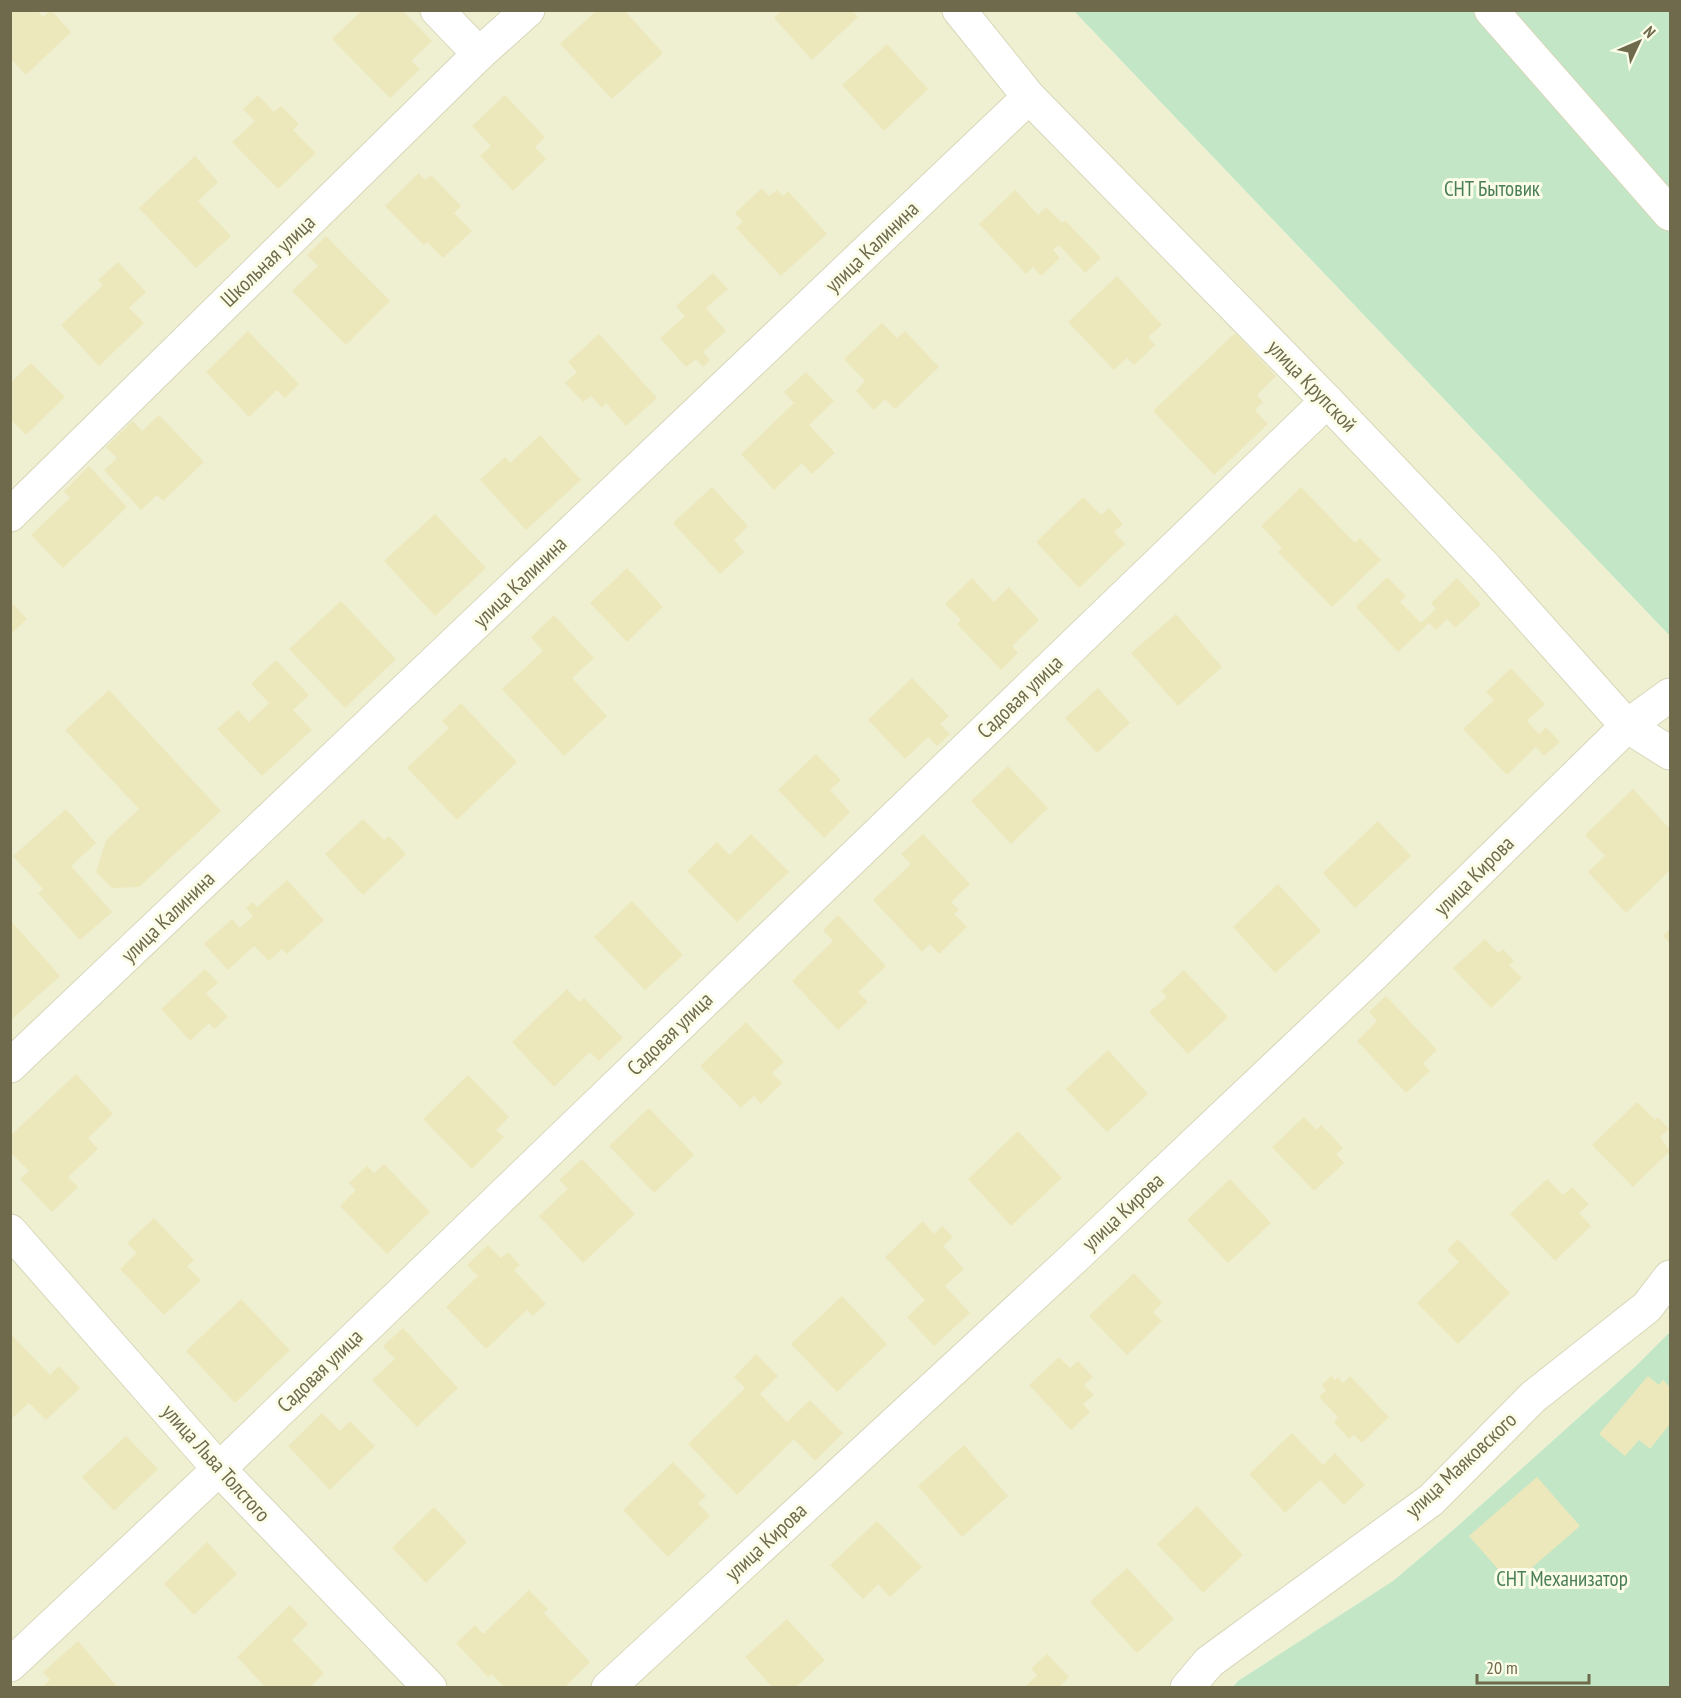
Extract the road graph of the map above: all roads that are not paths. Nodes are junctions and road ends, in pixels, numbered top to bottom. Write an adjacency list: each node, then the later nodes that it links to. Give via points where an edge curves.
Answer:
1 (437, 10): 5 (street)
2 (528, 10): 5 (street, Школьная улица)
3 (959, 10): 6 (street, улица Крупской)
4 (1491, 10): 7 (street)
5 (479, 54): 9 (street, Школьная улица)
6 (1029, 98): 8 (street, улица Крупской); 13 (street, улица Калинина)
7 (1671, 214)
8 (1327, 401): 11 (street, улица Крупской, via 1486,568); 16 (street, Садовая улица)
9 (10, 515)
10 (1671, 695): 11 (street, улица Кирова)
11 (1627, 726): 12 (street, улица Крупской); 19 (street, улица Кирова, via 1376,972 1084,1248)
12 (1671, 753)
13 (10, 1066)
14 (10, 1231): 16 (street, улица Льва Толстого)
15 (1671, 1277): 20 (street, улица Маяковского, via 1647,1307 1533,1397 1431,1500 1209,1662)
16 (219, 1469): 17 (street, Садовая улица); 18 (street, улица Льва Толстого)
17 (10, 1665)
18 (430, 1688)
19 (608, 1688)
20 (1187, 1688)

